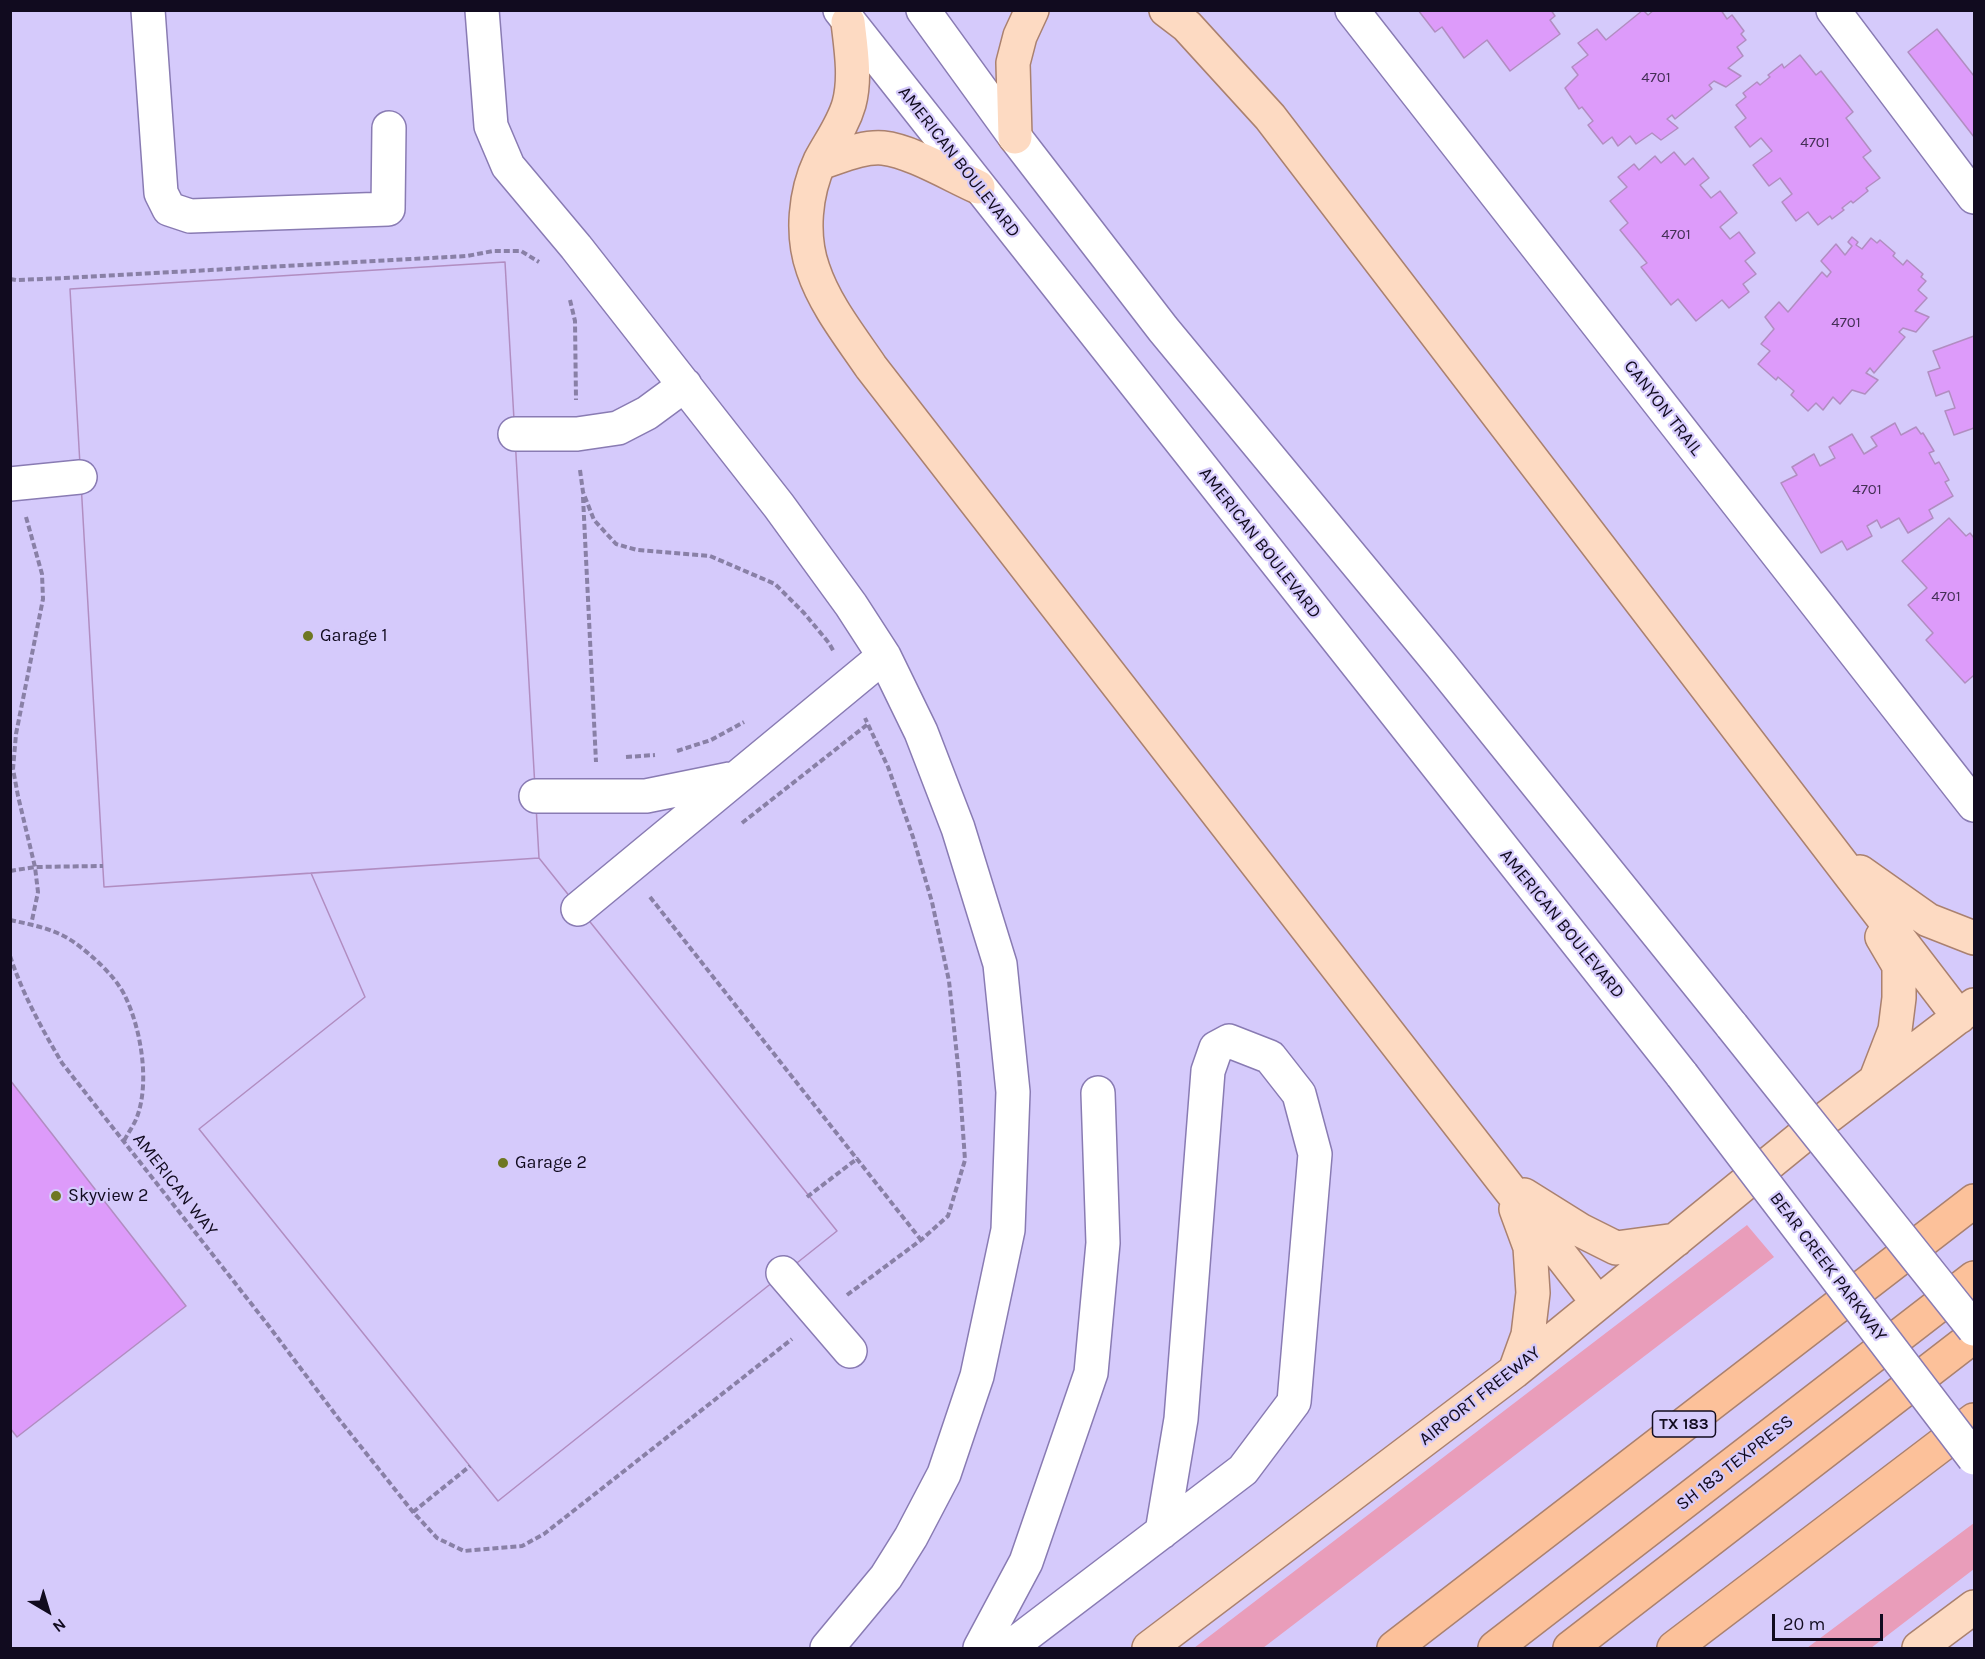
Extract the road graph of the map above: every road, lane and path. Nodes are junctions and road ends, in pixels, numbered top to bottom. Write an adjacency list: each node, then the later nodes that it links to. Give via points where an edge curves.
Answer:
1 (148, 10): 9 (street, via 161,193 169,209 190,216 388,208)
2 (482, 10): 14 (street, via 491,126 508,166)
3 (923, 10): 10 (street)
4 (1032, 10): 10 (main road, via 1013,63)
5 (1166, 10): 34 (main road, via 1187,26 1270,117)
6 (1352, 10): 32 (street, CANYON TRAIL)
7 (1833, 10): 13 (street)
8 (844, 16): 11 (main road, via 853,69 849,103); 12 (street, AMERICAN BOULEVARD)
9 (389, 128)
10 (1015, 137): 58 (street, bridge, via 1163,329 1441,665)
11 (819, 163): 12 (main road, via 882,148); 50 (main road, via 808,199 806,223 812,268 826,300 871,367)
12 (978, 187): 45 (street, AMERICAN BOULEVARD)
13 (1974, 197)
14 (685, 385): 15 (street, via 647,413 618,428 577,434); 20 (street, via 779,506)
15 (514, 434)
16 (80, 477): 17 (street)
17 (14, 483): 36 (path, via 42,574 44,599 16,734 13,769)
18 (583, 492): 28 (path)
19 (834, 652): 21 (path)
20 (884, 656): 29 (street); 69 (street, via 921,732 954,817 1000,964 1013,1092 1008,1230 977,1376 944,1474 886,1577)
21 (826, 659)
22 (750, 719): 24 (path, via 711,740)
23 (868, 724): 33 (path)
24 (677, 751)
25 (665, 754): 26 (path)
26 (619, 758)
27 (607, 759): 28 (path)
28 (596, 760): 31 (path)
29 (735, 778): 31 (street, via 646,796); 37 (street)
30 (536, 796): 31 (street)
31 (597, 796)
32 (1974, 805)
33 (741, 825)
34 (1832, 851): 42 (main road, via 1928,920); 44 (main road); 46 (main road, via 1899,966 1895,1030)
35 (103, 866): 36 (path)
36 (35, 867): 38 (path); 41 (path, via 38,892)
37 (627, 869): 39 (street); 49 (path)
38 (10, 871)
39 (578, 909)
40 (10, 920): 41 (path)
41 (31, 925): 48 (path, via 75,942 109,972 125,995 143,1062 142,1101)
42 (1974, 938)
43 (10, 956): 48 (path, AMERICAN WAY, via 38,1023 62,1063)
44 (1967, 1011): 46 (main road, AIRPORT FREEWAY)
45 (1682, 1075): 64 (street, BEAR CREEK PARKWAY, bridge)
46 (1876, 1080): 54 (main road, AIRPORT FREEWAY)
47 (1098, 1093): 70 (street, via 1103,1243 1091,1374 1026,1562)
48 (124, 1141): 62 (path, AMERICAN WAY)
49 (858, 1158): 51 (path); 53 (path)
50 (1507, 1185): 54 (main road, via 1616,1248); 57 (main road); 61 (main road, via 1530,1247 1533,1293 1528,1335)
51 (807, 1197)
52 (1974, 1201): 73 (highway, TX 183)
53 (921, 1240)
54 (1676, 1240): 57 (main road, AIRPORT FREEWAY)
55 (783, 1273): 60 (street)
56 (1974, 1278): 74 (highway, SH 183 TEXPRESS)
57 (1598, 1303): 61 (main road, AIRPORT FREEWAY)
58 (1974, 1329)
59 (1974, 1336): 75 (highway)
60 (850, 1351)
61 (1515, 1371): 72 (main road, AIRPORT FREEWAY)
62 (338, 1418)
63 (1974, 1420): 76 (highway)
64 (1974, 1458)
65 (470, 1466): 66 (path)
66 (413, 1512)
67 (1162, 1532): 67 (street, via 1243,1470 1294,1402 1316,1154 1299,1094 1270,1057 1229,1041 1216,1048 1208,1071 1181,1419); 71 (street)
68 (1974, 1607): 77 (main road)
69 (827, 1648)
70 (980, 1648)
71 (1009, 1648)
72 (1149, 1648)
73 (1394, 1648)
74 (1495, 1648)
75 (1570, 1648)
76 (1674, 1648)
77 (1919, 1648)

